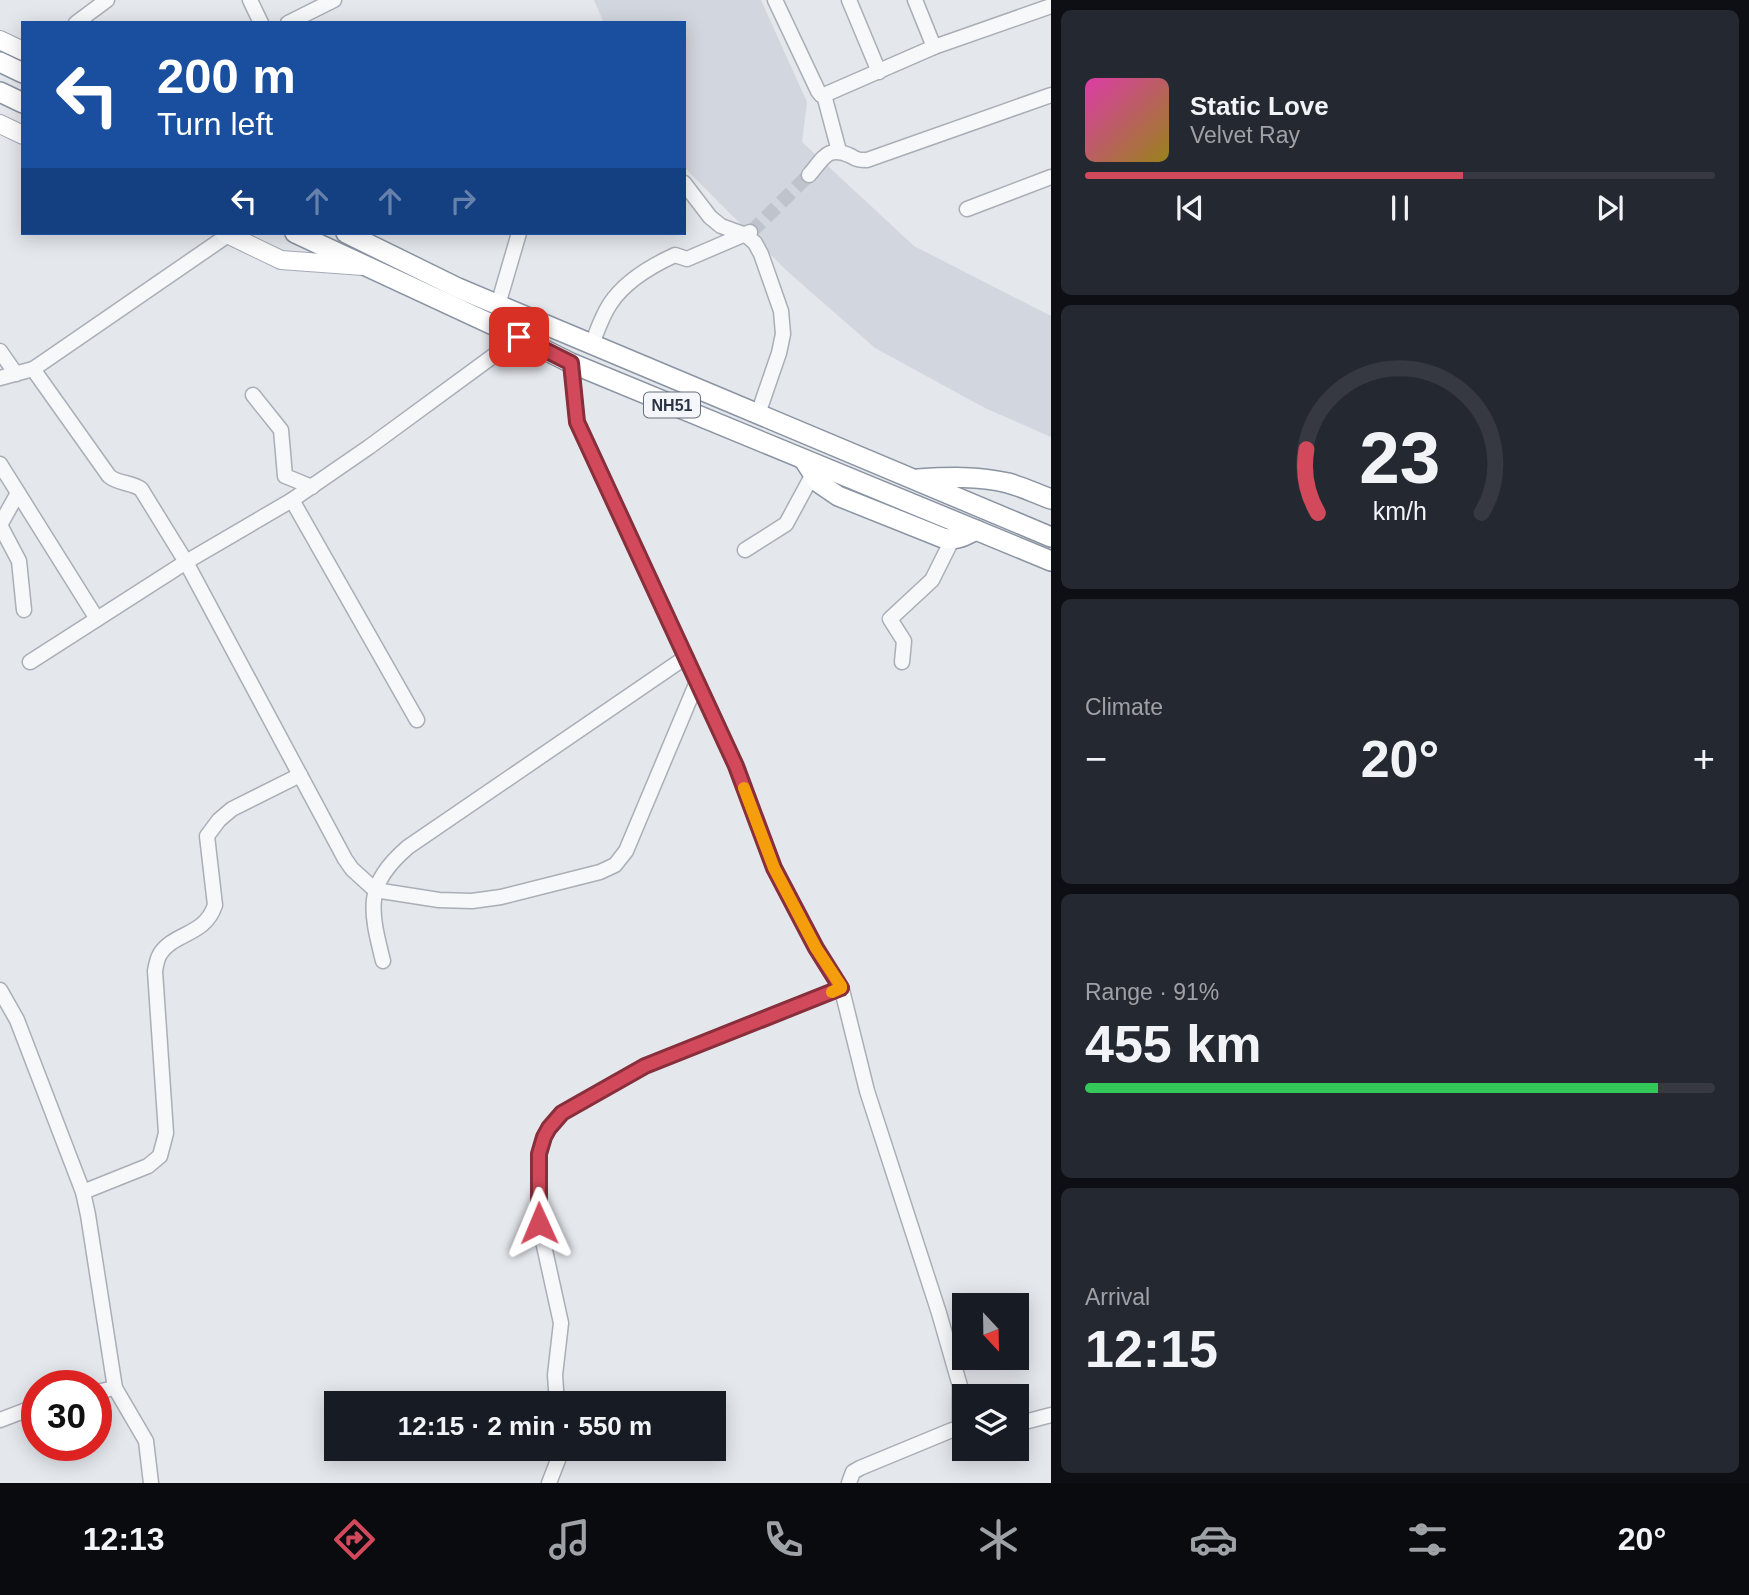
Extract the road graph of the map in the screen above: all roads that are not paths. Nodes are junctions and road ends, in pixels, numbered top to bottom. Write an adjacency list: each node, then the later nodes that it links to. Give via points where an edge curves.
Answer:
1 (107, 0): 9 (street)
2 (250, 0): 10 (street)
3 (334, 0): 11 (street)
4 (775, 0): 19 (street)
5 (849, 0): 17 (street)
6 (915, 0): 13 (street)
7 (1049, 0): 8 (street)
8 (1051, 6): 13 (street)
9 (79, 21)
10 (260, 21)
11 (292, 21)
12 (0, 40): 14 (main road)
13 (934, 47): 17 (street)
14 (21, 50)
15 (0, 62): 16 (highway)
16 (21, 72)
17 (879, 72): 19 (street)
18 (0, 92): 21 (highway)
19 (824, 95): 24 (street)
20 (1051, 95): 24 (street, via 867,160)
21 (21, 102)
22 (0, 124): 23 (main road)
23 (21, 134)
24 (839, 151): 25 (street, via 827,154)
25 (809, 175)
26 (1051, 177): 28 (street)
27 (686, 186): 29 (street, via 721,226)
28 (967, 209)
29 (749, 233): 40 (street, via 687,259 675,255 646,270 610,303); 47 (street, via 781,311 783,334)
30 (225, 235): 43 (street)
31 (228, 235): 37 (main road, via 281,260)
32 (299, 235): 37 (highway, NH51)
33 (350, 235): 36 (highway, NH51)
34 (363, 235): 36 (main road)
35 (518, 235): 38 (street)
36 (376, 248): 38 (highway, NH51)
37 (367, 266): 39 (highway, NH51)
38 (498, 305): 40 (highway, NH51)
39 (519, 337): 42 (highway, NH51); 51 (street)
40 (592, 344): 47 (highway, NH51)
41 (0, 351): 44 (street)
42 (571, 363): 49 (highway, NH51); 63 (street, via 577,422)
43 (33, 369): 44 (street); 60 (street, via 109,476 141,489)
44 (16, 374): 45 (street)
45 (0, 379)
46 (253, 395): 51 (street, via 281,430 285,476)
47 (758, 414): 50 (highway, NH51)
48 (0, 464): 52 (street)
49 (809, 467): 55 (highway, NH51); 57 (highway, via 819,483 838,496); 58 (street, via 786,524)
50 (914, 479): 53 (highway, via 985,479); 56 (highway, NH51)
51 (312, 486): 54 (street)
52 (18, 493): 61 (street, via 0,525 19,561); 62 (street)
53 (1051, 499)
54 (292, 500): 60 (street); 67 (street)
55 (976, 530): 57 (highway); 59 (highway, NH51)
56 (1051, 537)
57 (952, 540): 65 (street, via 932,580 890,618 903,638)
58 (745, 550)
59 (1051, 561)
60 (186, 562): 62 (street); 68 (street)
61 (24, 610)
62 (97, 619): 64 (street)
63 (686, 657): 66 (street); 69 (street, via 408,847 389,865)
64 (30, 662)
65 (902, 662)
66 (697, 682): 69 (street, via 626,851 615,865 488,899 439,900); 71 (street, via 738,769 774,868)
67 (417, 720)
68 (300, 775): 69 (street, via 348,864); 73 (street, via 232,809 207,836 215,905 212,914 203,925 167,946 158,956 155,971 166,1133 160,1156 148,1166)
69 (375, 890): 70 (street, via 373,918)
70 (383, 961)
71 (841, 988): 74 (street, via 867,1091); 77 (street, via 645,1066 562,1113 549,1128 539,1154 538,1212 562,1323)
72 (0, 989): 73 (street)
73 (83, 1192): 75 (street)
74 (959, 1384)
75 (116, 1388): 76 (street); 84 (street, via 146,1441)
76 (112, 1389)
77 (556, 1391)
78 (21, 1412): 80 (street)
79 (1051, 1415): 81 (street)
80 (0, 1420)
81 (1029, 1421)
82 (952, 1430): 86 (street, via 860,1468)
83 (558, 1461): 85 (street)
84 (150, 1483)
85 (549, 1483)
86 (849, 1483)

